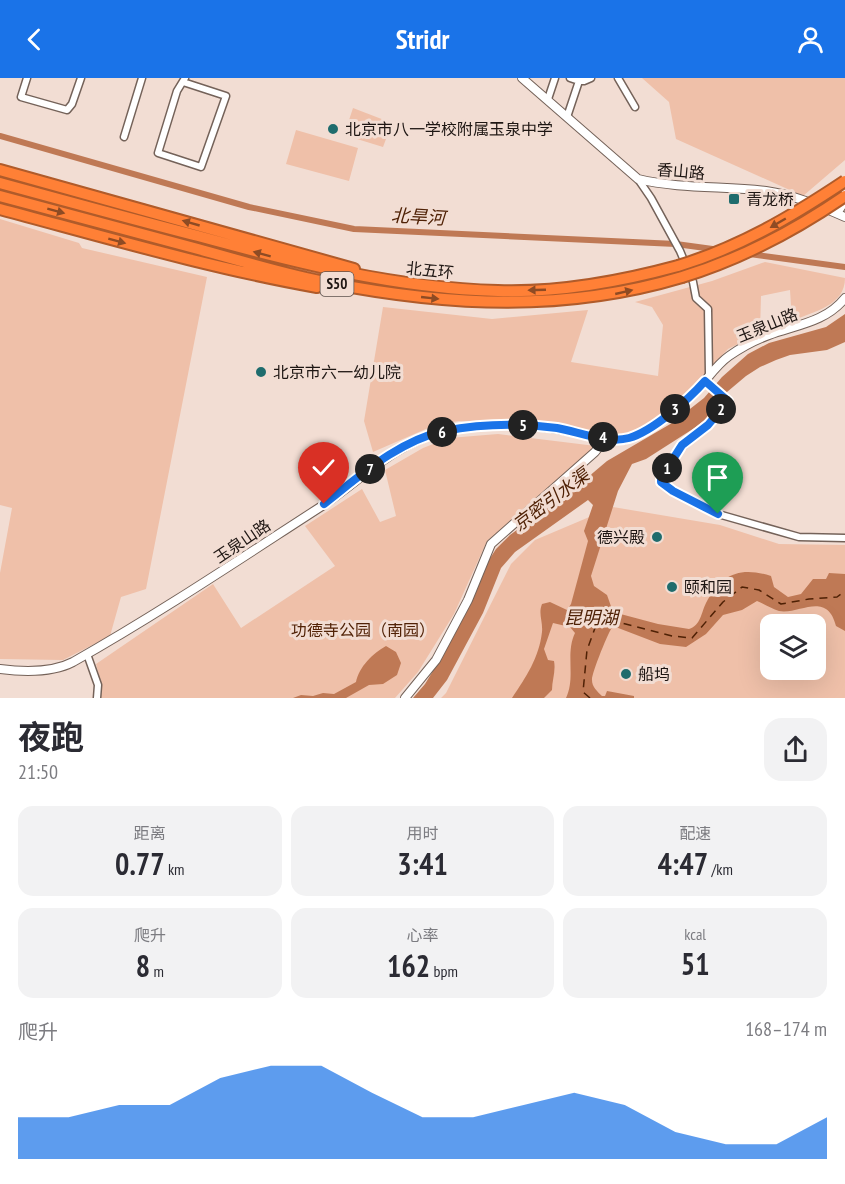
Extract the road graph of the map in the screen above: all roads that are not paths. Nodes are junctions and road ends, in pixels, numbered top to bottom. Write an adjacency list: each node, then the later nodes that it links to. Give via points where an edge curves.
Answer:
1 (27, 78): 2 (street, via 21,97 67,110)
2 (81, 78)
3 (142, 78): 14 (street)
4 (522, 78): 11 (street, 香山路)
5 (555, 78): 11 (street)
6 (570, 78): 10 (street)
7 (590, 78): 10 (street)
8 (618, 78): 12 (street)
9 (184, 80): 9 (street, via 158,153 201,167 226,96)
10 (579, 81): 13 (street)
11 (548, 99): 13 (street, 香山路)
12 (635, 107)
13 (567, 117): 16 (street, 香山路)
14 (124, 137)
15 (0, 170): 24 (highway, one-way to 15)
16 (638, 179): 23 (street, 香山路, via 657,184 768,192); 27 (street, via 680,252 696,298 708,309)
17 (845, 180): 24 (highway, 北五环 / S50, one-way to 24, bridge, via 755,236 678,266 605,283 552,289 498,291)
18 (0, 183): 24 (highway, 北五环 / S50, one-way to 18, via 298,263)
19 (0, 196): 25 (highway, 北五环 / S50, one-way to 25, via 328,283)
20 (845, 196): 25 (highway, 北五环 / S50, one-way to 20, bridge, via 498,303 610,295 682,278 758,249)
21 (845, 201): 23 (street)
22 (0, 209): 25 (highway, one-way to 25, via 279,280)
23 (841, 215)
24 (409, 284)
25 (397, 294)
26 (845, 298): 27 (street, 玉泉山路, via 820,318 743,347 723,361)
27 (709, 381): 28 (street, 玉泉山路, via 642,432 620,440); 29 (street, via 728,401 708,425 682,445 661,482 718,514 799,537)
28 (606, 438): 30 (street, 玉泉山路, via 522,425 456,429 422,439 382,461 224,570); 33 (street, via 491,544 468,600 436,660)
29 (845, 538)
30 (87, 654): 31 (street, 玉泉山路, via 62,668); 32 (street, via 98,685)
31 (0, 669)
32 (97, 698)
33 (405, 698)

